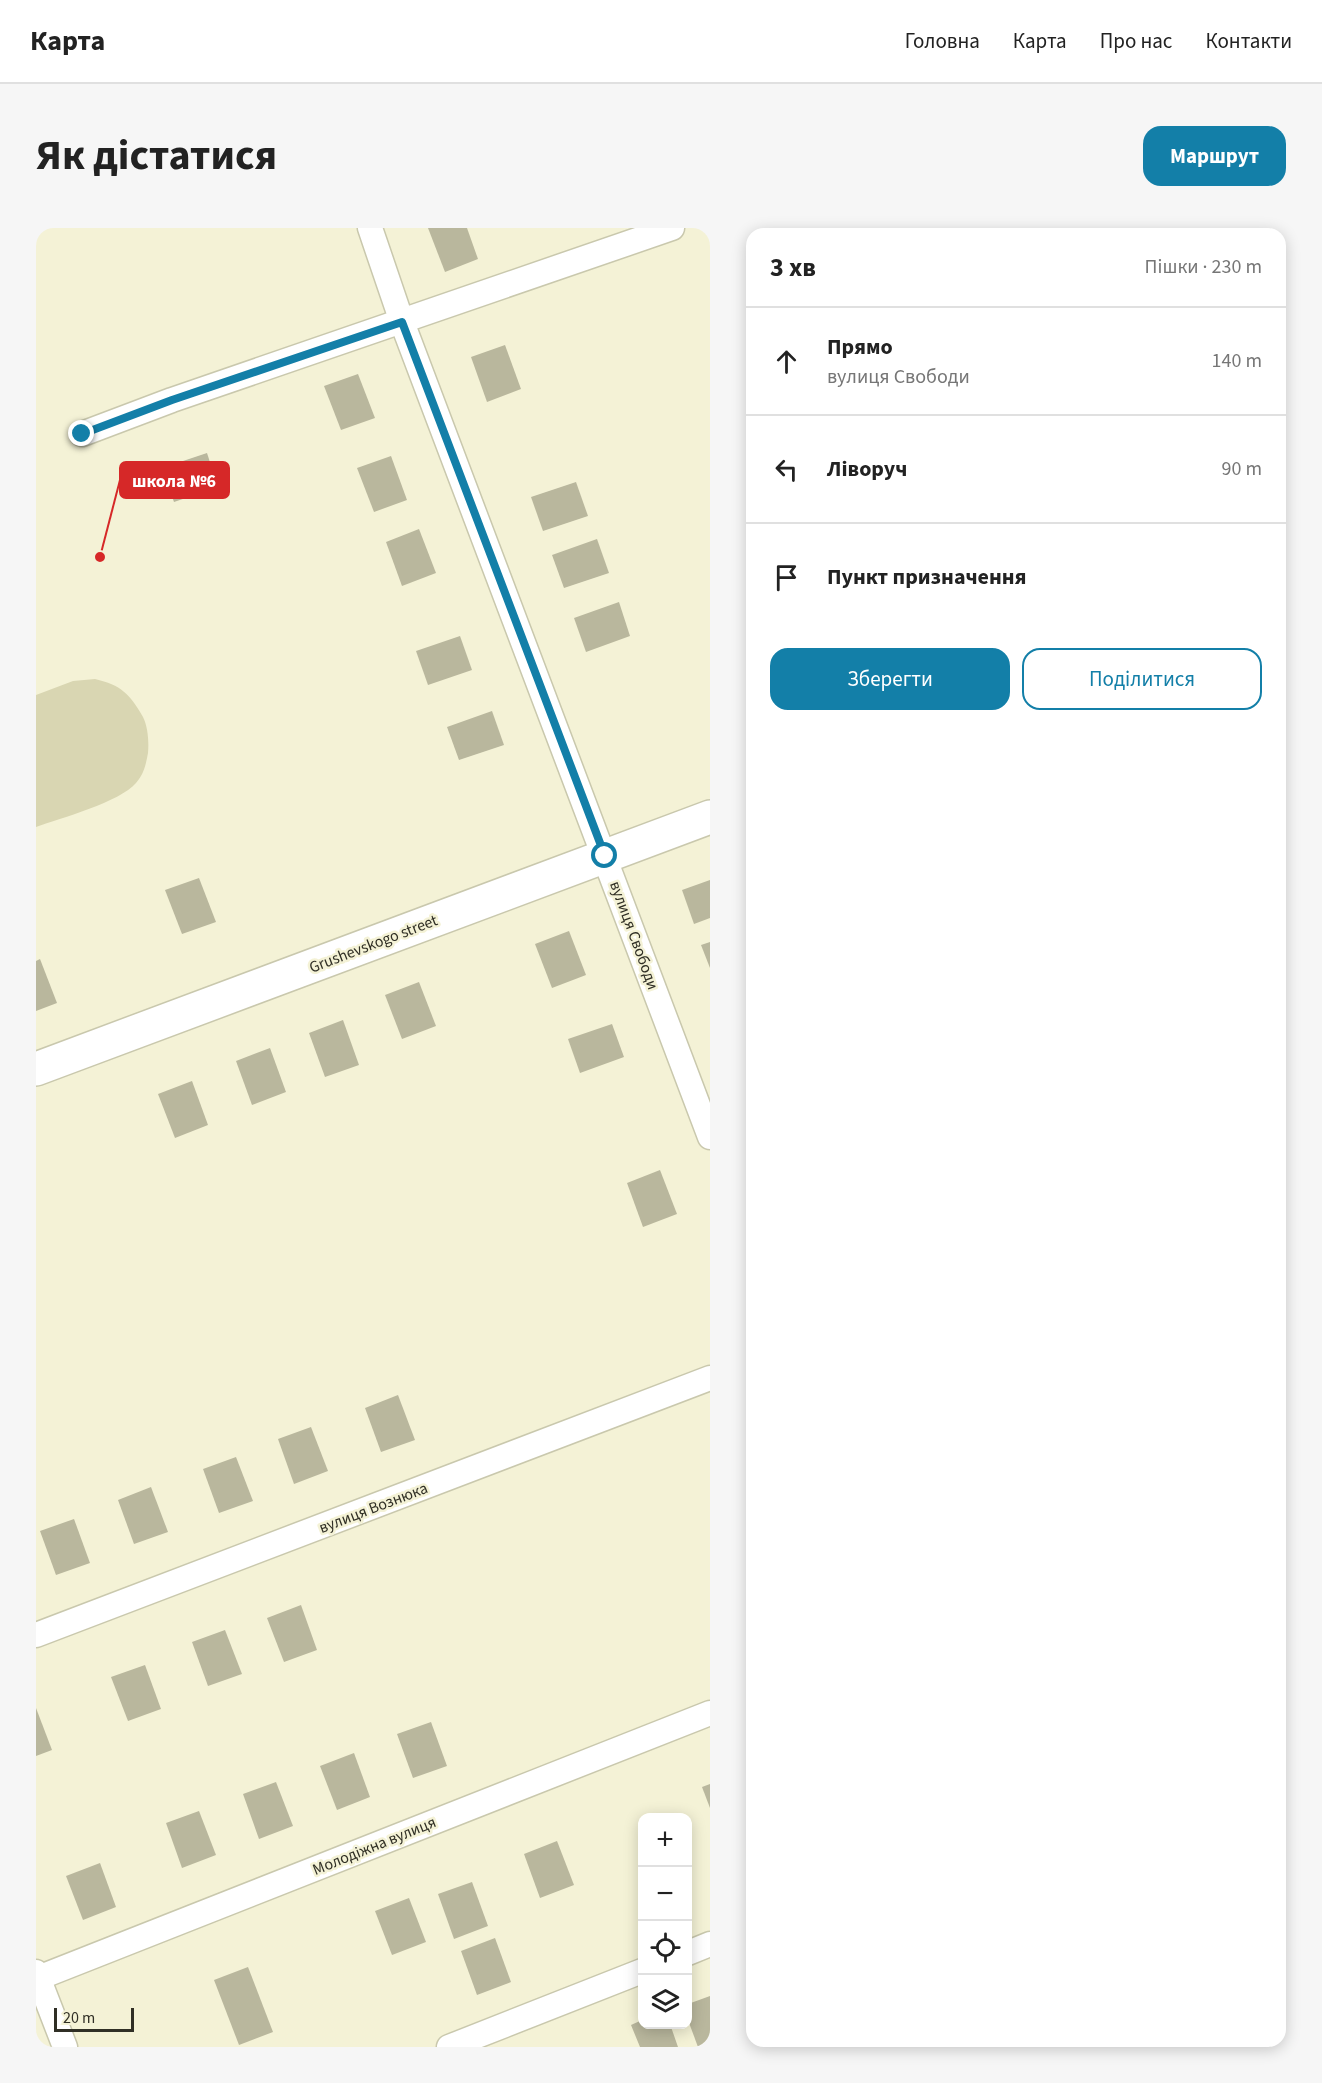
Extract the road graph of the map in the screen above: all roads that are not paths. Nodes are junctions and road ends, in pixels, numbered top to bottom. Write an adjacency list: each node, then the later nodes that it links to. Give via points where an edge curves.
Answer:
1 (370, 228): 3 (street, вулиця Свободи)
2 (672, 228): 3 (street)
3 (402, 322): 4 (street); 6 (street, вулиця Свободи)
4 (82, 434)
5 (710, 817): 6 (street, Grushevskogo street)
6 (605, 856): 7 (street, Grushevskogo street); 8 (street, вулиця Свободи)
7 (36, 1069)
8 (710, 1137)
9 (710, 1378): 10 (street, вулиця Вознюка)
10 (36, 1635)
11 (710, 1713): 15 (street, Молодіжна вулиця)
12 (710, 1944): 13 (street)
13 (692, 1951)
14 (638, 1973): 17 (street)
15 (37, 1975): 16 (street)
16 (65, 2047)
17 (449, 2047)

